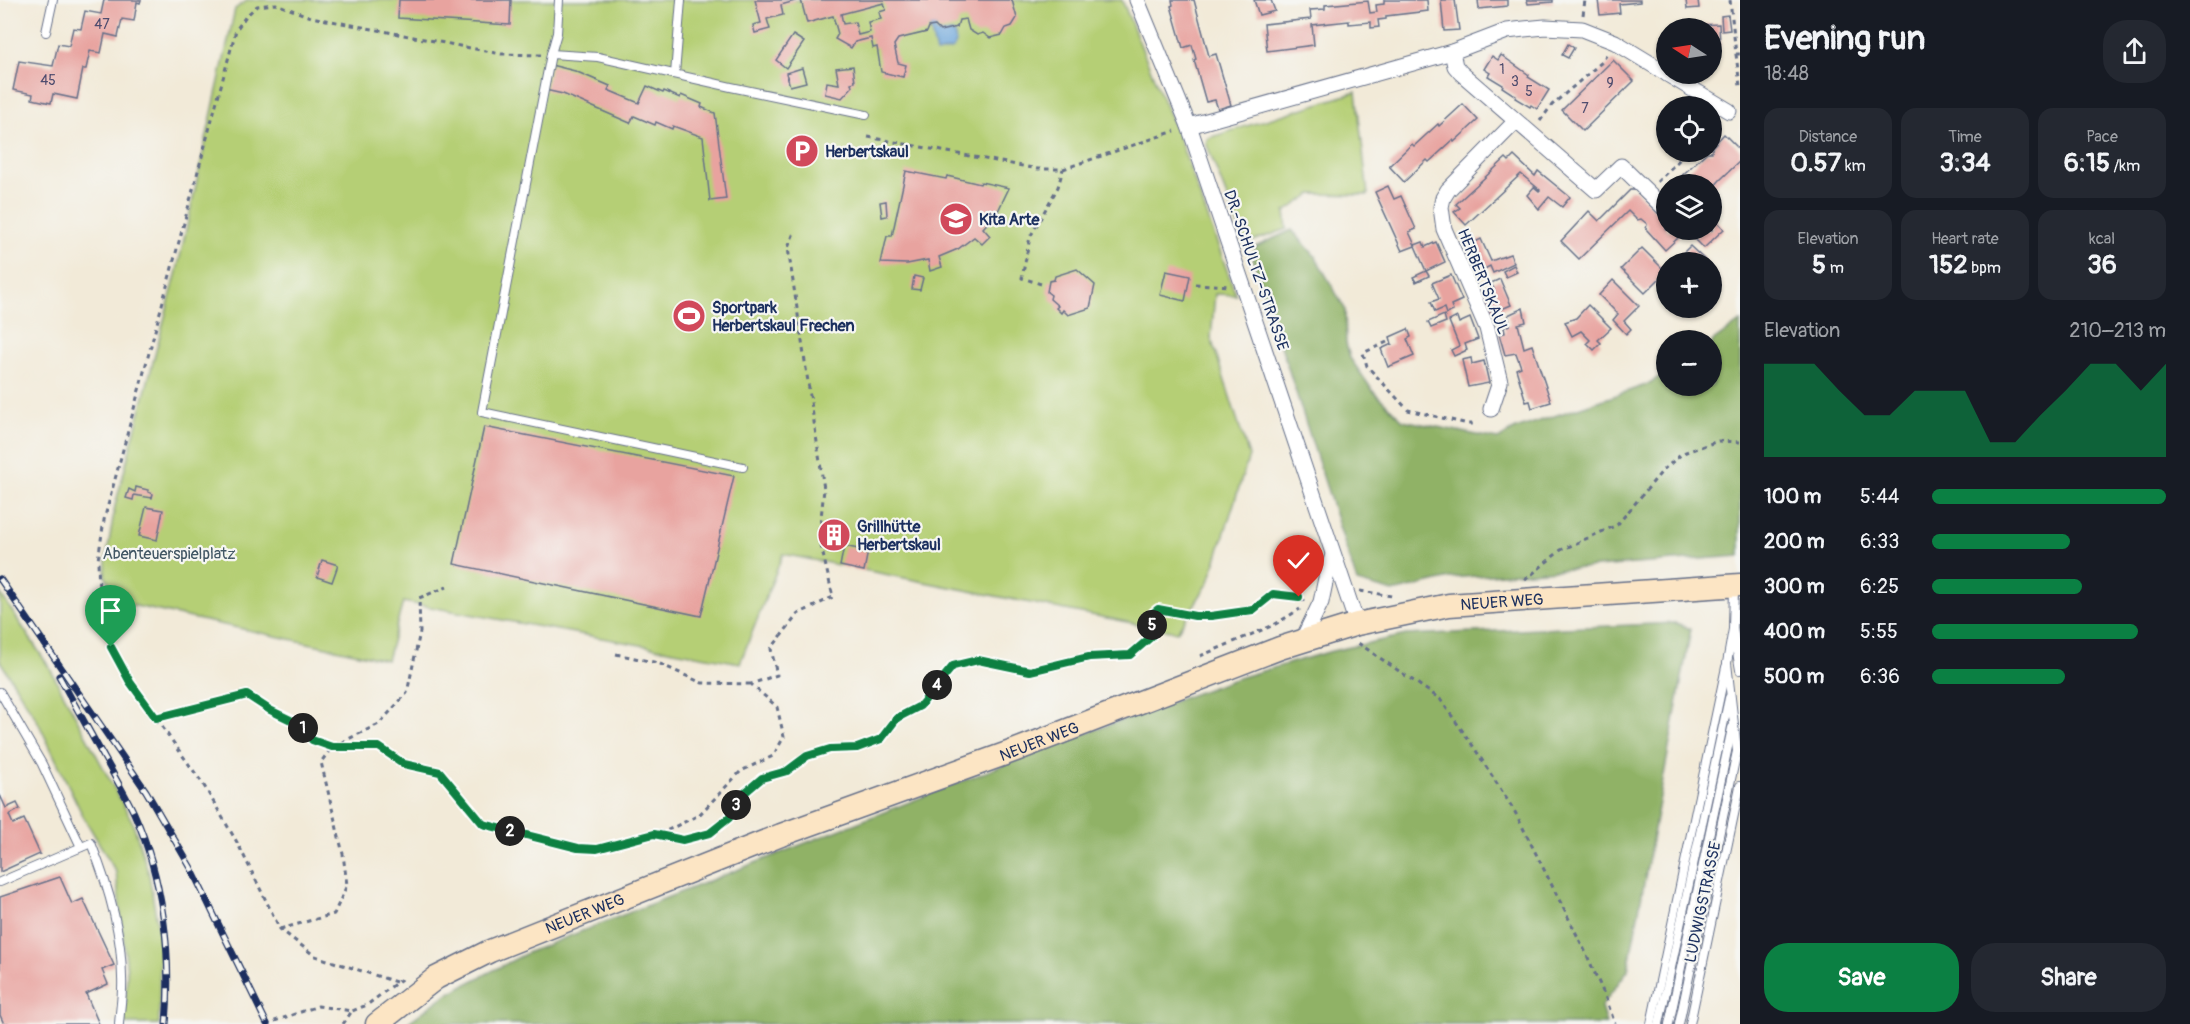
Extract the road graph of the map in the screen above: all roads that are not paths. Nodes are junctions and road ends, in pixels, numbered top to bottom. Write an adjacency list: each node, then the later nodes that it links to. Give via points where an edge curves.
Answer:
1 (53, 0): 5 (lane)
2 (559, 0): 7 (lane)
3 (681, 0): 9 (lane)
4 (1137, 0): 14 (street, DR.-SCHULTZ-STRASSE)
5 (46, 32)
6 (1452, 52): 8 (street, via 1507,31 1582,29 1615,42); 13 (street, via 1461,73); 14 (street)
7 (551, 54): 9 (lane, via 598,57); 17 (lane, via 482,412)
8 (1656, 66)
9 (675, 74): 12 (lane)
10 (1685, 84): 11 (street)
11 (1729, 111)
12 (866, 115)
13 (1515, 122): 15 (street, via 1596,190 1621,166); 16 (street, HERBERTSKAUL, via 1448,190 1441,207 1444,229 1487,328 1500,382)
14 (1190, 126): 18 (street, DR.-SCHULTZ-STRASSE)
15 (1656, 200)
16 (1491, 409)
17 (743, 467)
18 (1333, 555): 20 (street, DR.-SCHULTZ-STRASSE); 22 (street, via 1321,602)
19 (1737, 586): 20 (main road, NEUER WEG, via 1449,605); 21 (lane)
20 (1357, 624): 22 (main road, NEUER WEG)
21 (1733, 629): 23 (lane); 24 (lane)
22 (1302, 641): 32 (main road, NEUER WEG, via 782,835 490,951 436,978)
23 (1726, 663): 25 (lane); 33 (lane)
24 (1740, 670)
25 (1731, 688): 27 (lane); 34 (lane)
26 (0, 692): 29 (lane, via 42,764)
27 (1734, 718): 35 (lane); 36 (lane, via 1737,751)
28 (1740, 786): 37 (lane, LUDWIGSTRASSE)
29 (81, 847): 30 (lane); 31 (lane, via 91,843 115,918 123,977)
30 (0, 882)
31 (119, 1024)
32 (377, 1024)
33 (1651, 1024)
34 (1659, 1024)
35 (1669, 1024)
36 (1679, 1024)
37 (1690, 1024)

